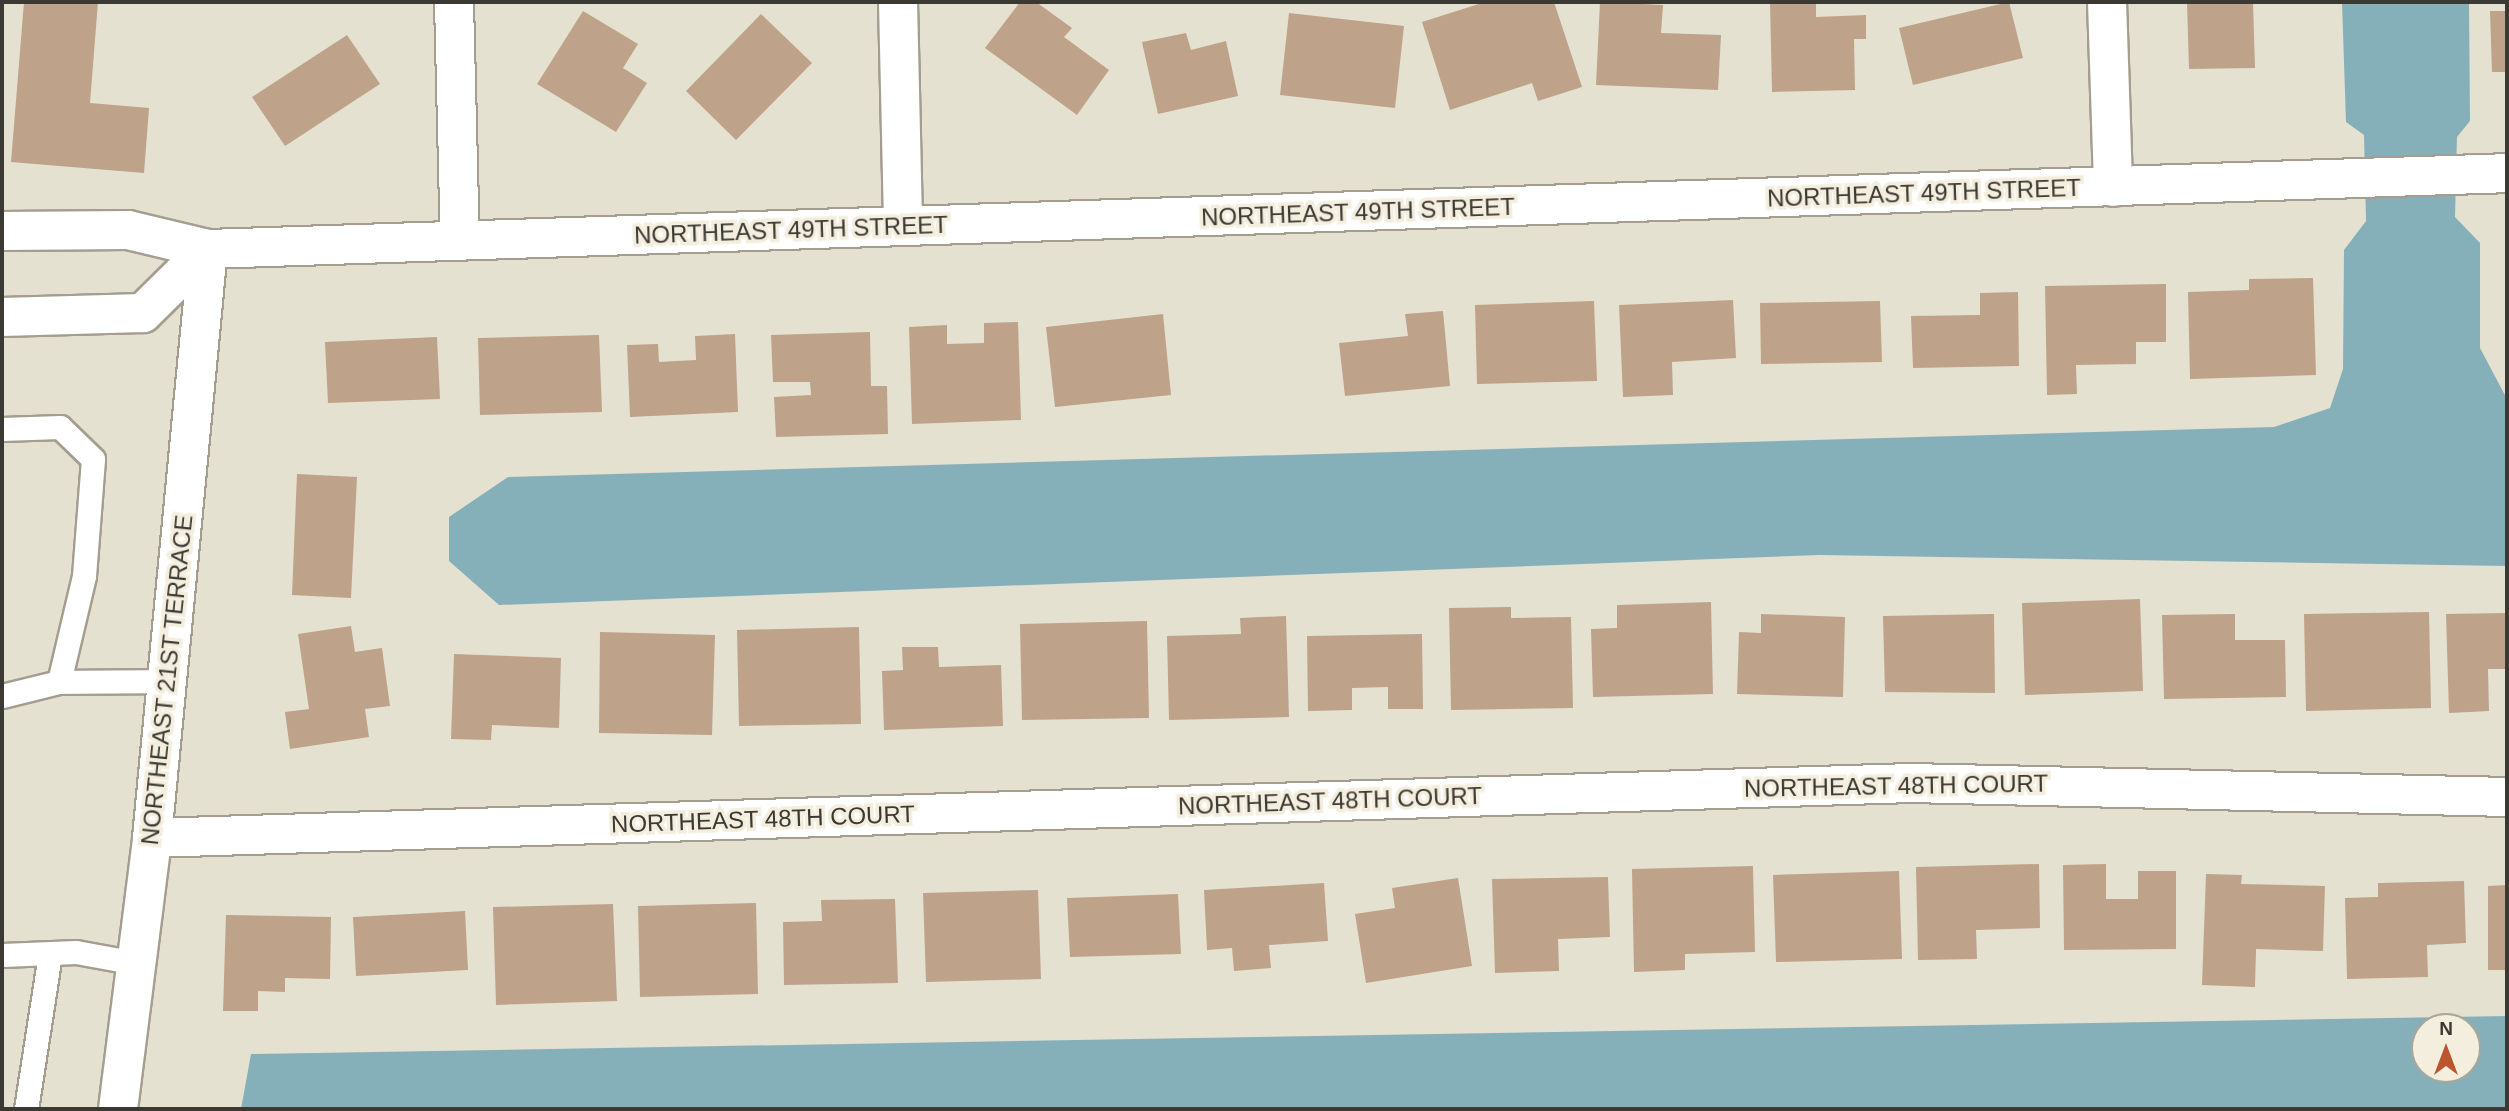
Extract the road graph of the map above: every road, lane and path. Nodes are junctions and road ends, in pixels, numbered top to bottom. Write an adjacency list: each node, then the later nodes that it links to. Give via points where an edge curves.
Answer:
1 (454, 2): 8 (street)
2 (898, 2): 6 (street)
3 (2108, 2): 5 (street)
4 (2507, 173): 5 (street, NORTHEAST 49TH STREET)
5 (2113, 187): 6 (street, NORTHEAST 49TH STREET)
6 (903, 226): 8 (street, NORTHEAST 49TH STREET)
7 (2, 231): 9 (street, NORTHEAST 49TH STREET, via 128,230)
8 (460, 241): 9 (street, NORTHEAST 49TH STREET)
9 (208, 249): 10 (street, via 143,313); 12 (street, NORTHEAST 21ST TERRACE)
10 (2, 317)
11 (2, 429): 13 (lane, via 60,427 93,459 84,576)
12 (167, 681): 13 (lane); 16 (street, NORTHEAST 21ST TERRACE)
13 (59, 682): 14 (lane)
14 (2, 696)
15 (2507, 797): 16 (street, NORTHEAST 48TH COURT, via 1910,783)
16 (152, 838): 19 (street, NORTHEAST 21ST TERRACE)
17 (50, 954): 18 (lane); 19 (lane); 20 (lane)
18 (2, 955)
19 (136, 963): 21 (street, NORTHEAST 21ST TERRACE)
20 (26, 1109)
21 (118, 1109)

